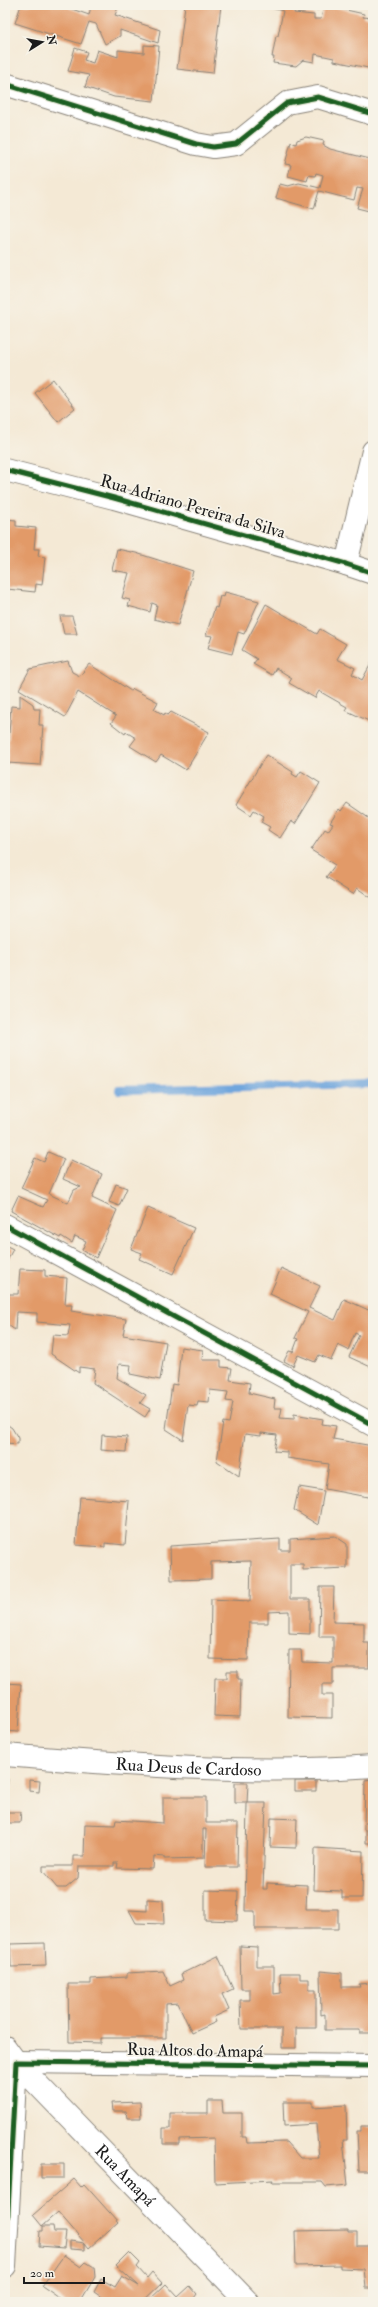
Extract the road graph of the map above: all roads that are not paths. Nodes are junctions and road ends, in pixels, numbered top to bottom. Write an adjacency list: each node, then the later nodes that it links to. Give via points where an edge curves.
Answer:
1 (5, 84): 2 (street, via 196,144 213,147 236,144 287,103 318,97)
2 (373, 114)
3 (373, 450): 5 (street)
4 (5, 470): 5 (street, Rua Adriano Pereira da Silva)
5 (346, 564): 6 (street, Rua Adriano Pereira da Silva)
6 (373, 574)
7 (5, 1225): 8 (street)
8 (373, 1425)
9 (5, 1755): 10 (street, Rua Deus de Cardoso, via 137,1766 305,1769)
10 (373, 1766)
11 (11, 2054): 12 (street, Rua Altos do Amapá); 13 (street); 14 (street, Rua Amapá)
12 (373, 2066)
13 (5, 2266)
14 (248, 2302)

